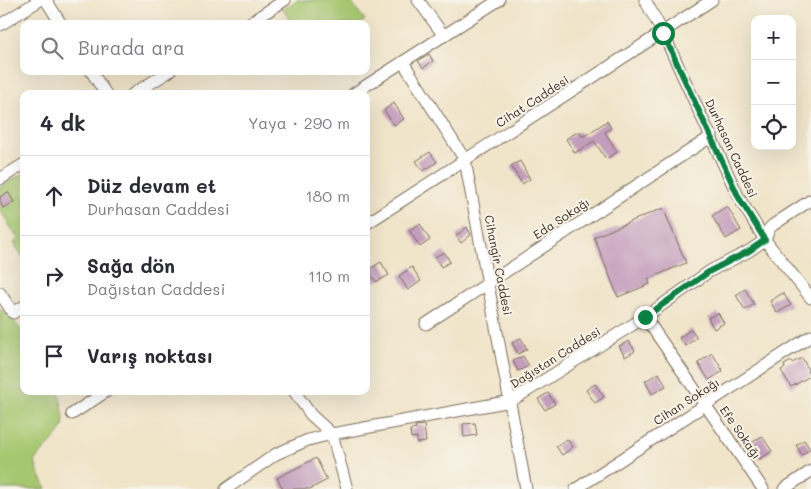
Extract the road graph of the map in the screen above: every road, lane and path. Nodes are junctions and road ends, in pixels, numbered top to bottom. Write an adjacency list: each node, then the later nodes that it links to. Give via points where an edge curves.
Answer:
1 (40, 0): 10 (street)
2 (46, 0): 8 (street)
3 (285, 0): 9 (street)
4 (418, 0): 12 (street)
5 (499, 0): 12 (street)
6 (645, 0): 11 (street, Durhasan Caddesi)
7 (712, 0): 11 (street, Cihat Caddesi)
8 (58, 20)
9 (254, 20)
10 (0, 26)
11 (663, 33): 19 (street, Durhasan Caddesi); 20 (street, Cihat Caddesi)
12 (444, 36): 13 (street)
13 (403, 62): 18 (street); 20 (street, Cihangir Caddesi)
14 (94, 75): 16 (street)
15 (164, 75): 17 (street)
16 (104, 90)
17 (139, 90)
18 (359, 90)
19 (712, 136): 25 (street, Durhasan Caddesi, via 739,198); 26 (street, Eda Sokağı)
20 (466, 160): 24 (street, Cihat Caddesi); 26 (street, Cihangir Caddesi)
21 (20, 166): 22 (street)
22 (0, 179)
23 (811, 200): 25 (street, Dağıstan Caddesi, via 773,225)
24 (370, 221)
25 (765, 240): 28 (street, Durhasan Caddesi); 30 (street, Dağıstan Caddesi, via 710,271)
26 (488, 283): 31 (street, Eda Sokağı); 35 (street, Cihangir Caddesi)
27 (0, 293): 29 (street, via 13,313)
28 (811, 298)
29 (20, 309)
30 (645, 317): 35 (street, Dağıstan Caddesi); 36 (street, Efe Sokağı)
31 (426, 324)
32 (811, 336): 36 (street, Cihan Sokağı)
33 (101, 395): 37 (street)
34 (297, 395): 38 (street, via 311,415)
35 (510, 401): 38 (street, Dağıstan Caddesi); 42 (street, Cihangir Caddesi)
36 (705, 404): 43 (street, Cihan Sokağı); 44 (street, Efe Sokağı)
37 (72, 414)
38 (332, 434): 40 (street, Dağıstan Caddesi, via 276,454); 41 (street)
39 (811, 471): 45 (street)
40 (226, 489)
41 (347, 489)
42 (526, 489)
43 (576, 489)
44 (764, 489)
45 (784, 489)

